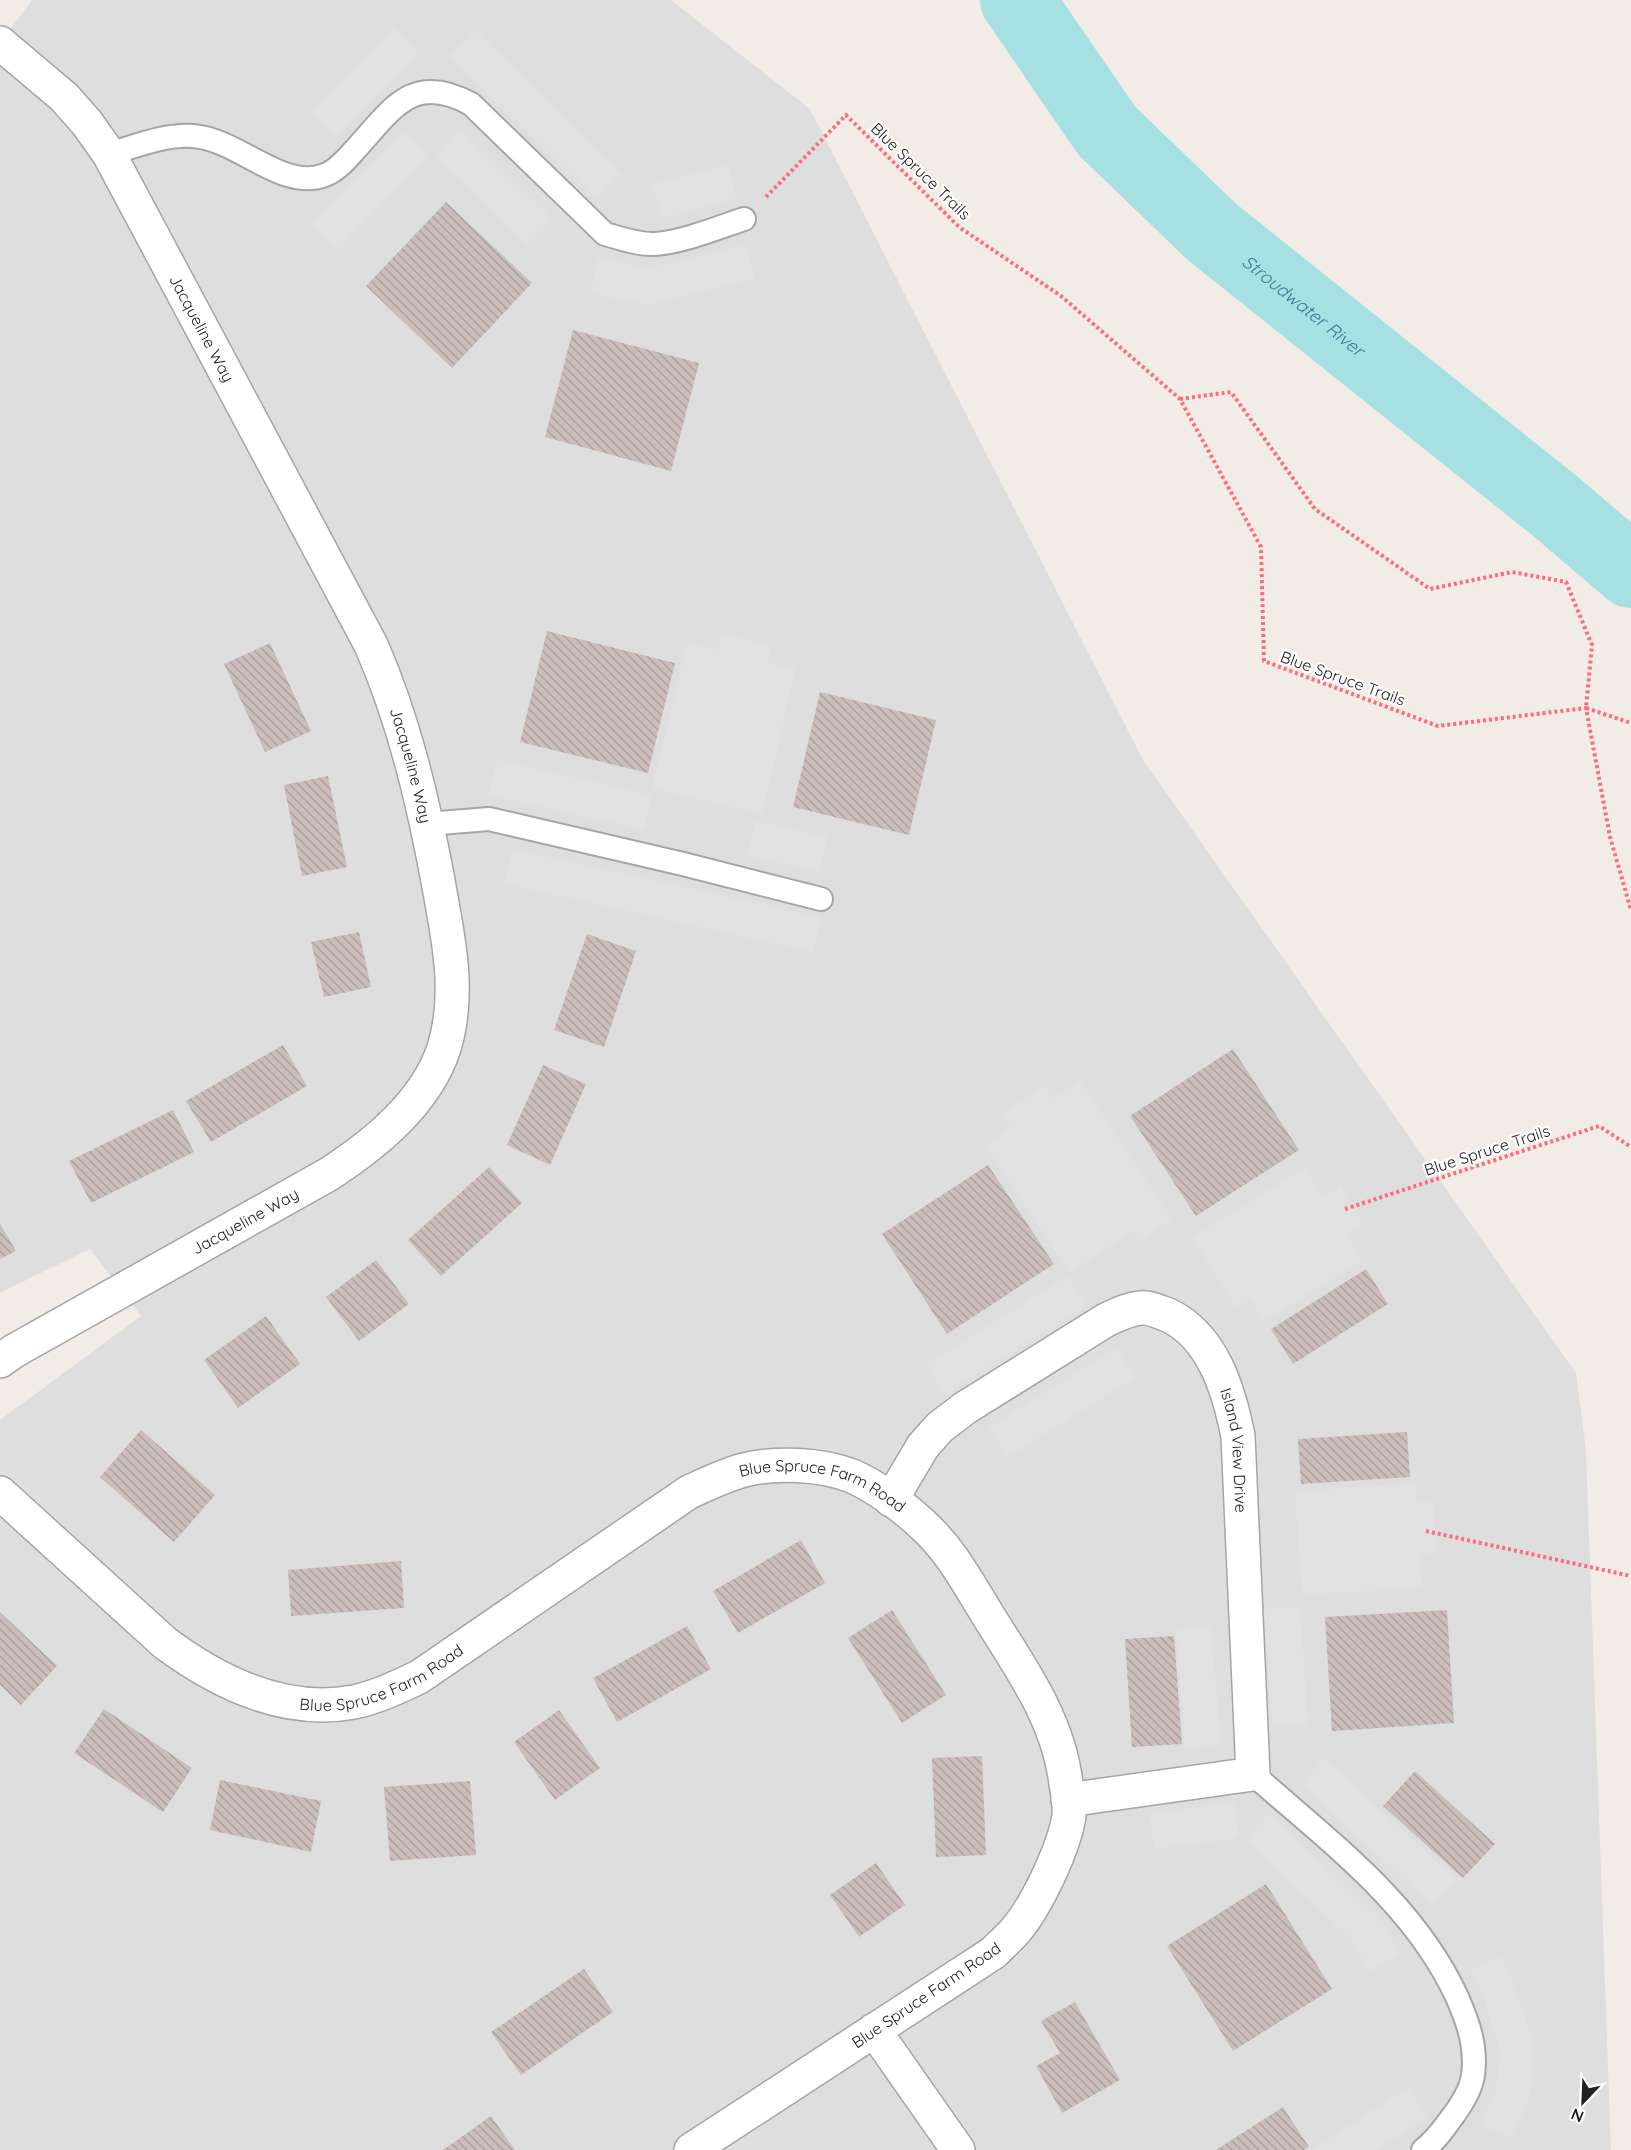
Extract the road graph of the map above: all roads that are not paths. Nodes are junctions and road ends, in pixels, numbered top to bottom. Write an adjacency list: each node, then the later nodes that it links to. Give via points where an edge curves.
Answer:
1 (0, 43): 2 (street, Jacqueline Way, via 64,97)
2 (109, 154): 3 (lane, via 151,141 194,136 232,147 288,176 305,179 325,175 342,164 398,103 412,94 433,91 454,95 471,104 604,234 653,244); 4 (street, Jacqueline Way, via 371,645 398,716)
3 (744, 219)
4 (427, 824): 5 (lane, via 489,819); 6 (street, Jacqueline Way, via 453,972 451,1012 444,1049 407,1109 382,1136 329,1174)
5 (821, 898)
6 (0, 1361)
7 (0, 1493): 8 (street, Blue Spruce Farm Road, via 165,1643 194,1664 256,1693 289,1702 321,1704 354,1702 419,1677 690,1492 721,1477 767,1467 829,1469 853,1477)
8 (891, 1500): 9 (street, Island View Drive, via 923,1446 940,1427 1106,1320 1142,1308 1156,1310 1188,1327 1218,1368 1238,1436); 10 (street, Blue Spruce Farm Road, via 924,1525 954,1560 1037,1694 1059,1748)
9 (1253, 1774): 10 (street); 14 (lane, via 1391,1899 1417,1928 1445,1971 1466,2017 1474,2048 1473,2078 1461,2105)
10 (1068, 1800): 11 (street, Blue Spruce Farm Road, via 1069,1815 1051,1869 1017,1930 993,1953)
11 (874, 2030): 12 (street, Blue Spruce Farm Road); 13 (street)
12 (691, 2150)
13 (958, 2150)
14 (1424, 2150)

